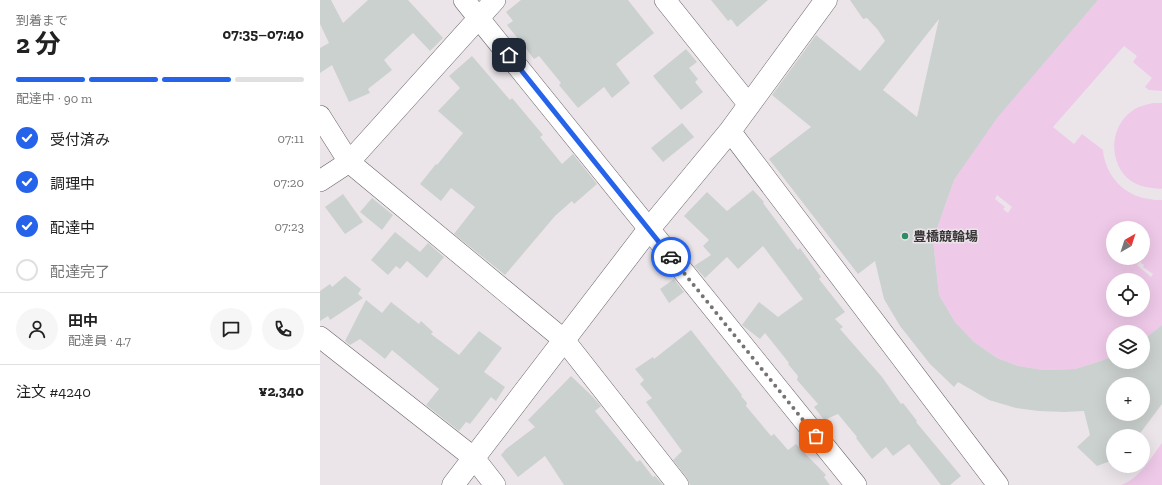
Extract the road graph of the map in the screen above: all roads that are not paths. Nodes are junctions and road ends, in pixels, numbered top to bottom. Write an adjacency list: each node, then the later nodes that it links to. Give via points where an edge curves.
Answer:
1 (464, 0): 5 (street)
2 (494, 0): 5 (street)
3 (665, 0): 6 (street)
4 (826, 0): 6 (street)
5 (479, 17): 9 (street); 11 (street)
6 (749, 105): 8 (street)
7 (320, 116): 9 (street)
8 (730, 131): 11 (street); 15 (street)
9 (350, 162): 10 (street); 13 (street)
10 (320, 181)
11 (648, 229): 13 (street); 19 (street)
12 (320, 338): 14 (street)
13 (564, 340): 14 (street); 18 (street)
14 (474, 458): 16 (street); 17 (street)
15 (987, 481)
16 (453, 485)
17 (495, 485)
18 (678, 485)
19 (856, 485)

